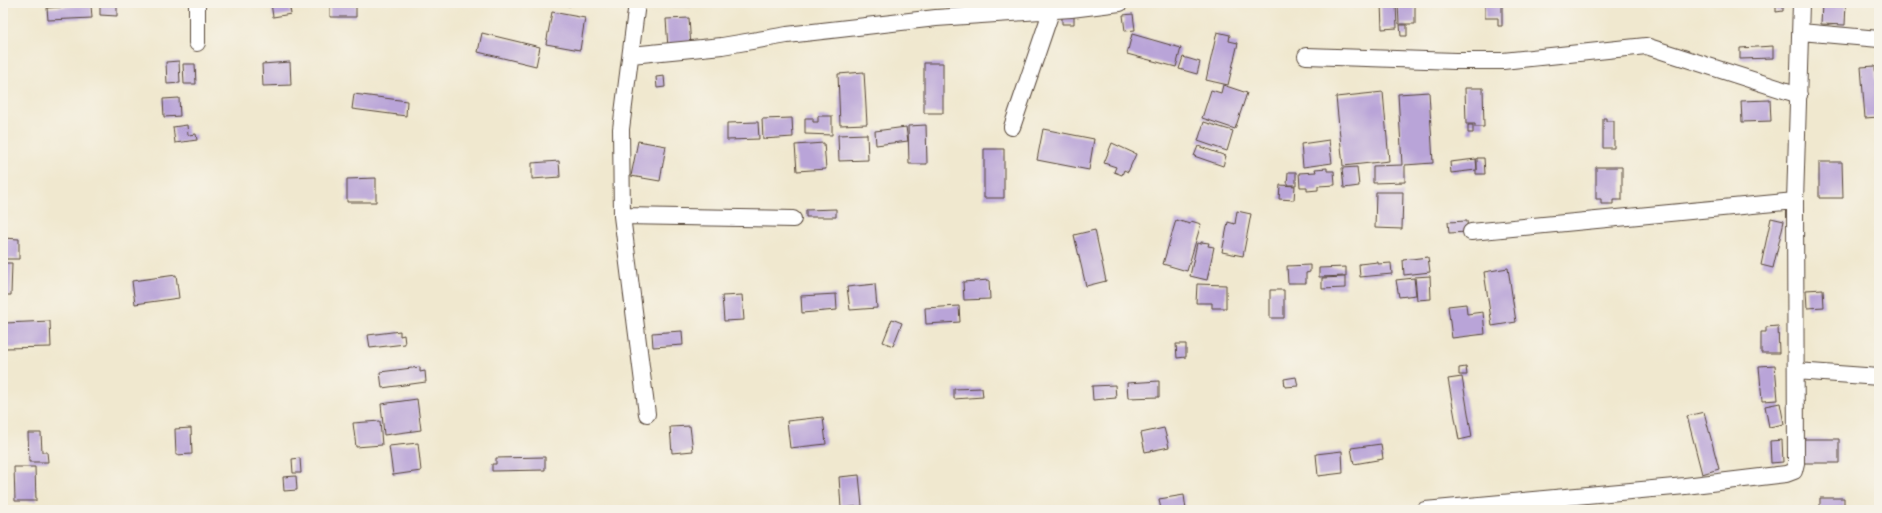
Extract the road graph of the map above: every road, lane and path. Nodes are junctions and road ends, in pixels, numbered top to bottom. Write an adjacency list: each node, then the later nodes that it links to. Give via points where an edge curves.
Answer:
1 (196, 3): 8 (street)
2 (637, 3): 9 (street)
3 (1120, 3): 5 (street)
4 (1801, 3): 6 (street)
5 (1052, 10): 9 (street, via 936,18 787,35 722,46); 12 (street)
6 (1801, 32): 7 (street); 11 (street)
7 (1879, 39)
8 (197, 43)
9 (631, 54): 14 (street, via 621,128)
10 (1306, 56): 11 (street, via 1503,61 1646,46)
11 (1799, 95): 13 (street)
12 (1012, 127)
13 (1794, 201): 16 (street); 17 (street)
14 (622, 216): 15 (street); 19 (street)
15 (793, 219)
16 (1471, 232)
17 (1796, 371): 18 (street); 20 (street, via 1796,463 1794,471 1786,474)
18 (1879, 376)
19 (647, 414)
20 (1425, 510)

